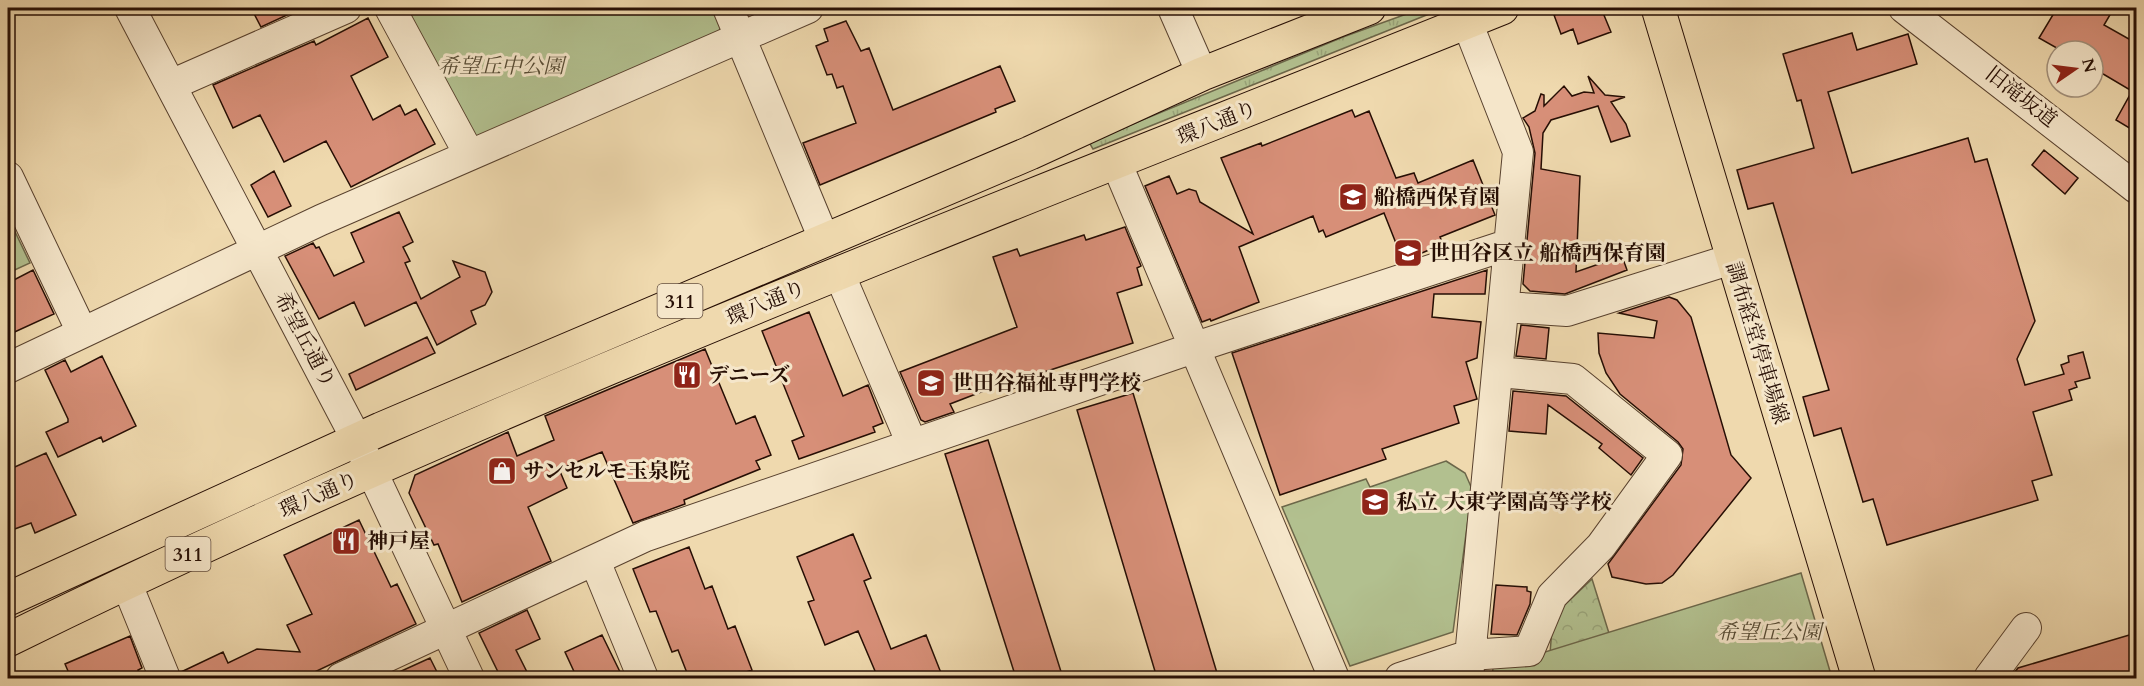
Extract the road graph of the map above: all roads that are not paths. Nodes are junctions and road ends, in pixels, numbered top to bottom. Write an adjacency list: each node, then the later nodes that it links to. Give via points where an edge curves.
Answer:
1 (130, 8): 14 (street, 希望丘通り)
2 (346, 8): 14 (street)
3 (390, 8): 15 (street)
4 (728, 8): 12 (street)
5 (808, 8): 12 (street)
6 (1173, 8): 13 (street)
7 (1369, 8): 13 (main road, 環八通り / 311)
8 (1502, 8): 11 (main road, 環八通り / 311)
9 (1658, 8): 22 (main road, 調布経堂停車場線)
10 (1904, 8): 18 (street, 旧滝坂道)
11 (1467, 22): 16 (main road, 環八通り / 311); 20 (street, via 1518,152)
12 (739, 36): 15 (street); 19 (street)
13 (1202, 75): 19 (main road, 環八通り / 311, via 1030,153)
14 (171, 85): 21 (street, 希望丘通り)
15 (469, 154): 21 (street)
16 (1116, 162): 23 (main road, 環八通り / 311); 26 (street)
17 (8, 177): 25 (street)
18 (2136, 188)
19 (824, 239): 29 (main road, 環八通り / 311)
20 (1510, 244): 24 (street); 26 (street)
21 (256, 249): 25 (street); 29 (street, 希望丘通り)
22 (1732, 259): 24 (street, via 1567,311); 45 (main road, 調布経堂停車場線)
23 (839, 273): 30 (street); 31 (main road, 環八通り / 311)
24 (1505, 307): 28 (street)
25 (82, 332): 27 (street)
26 (1193, 348): 30 (street); 43 (street)
27 (8, 369)
28 (1498, 372): 38 (street); 38 (street, via 1573,379 1667,455 1602,546 1552,596 1529,651)
29 (357, 440): 31 (street, 希望丘通り); 34 (main road, 環八通り / 311)
30 (912, 444): 32 (street, via 646,536)
31 (371, 471): 33 (main road, 環八通り / 311); 35 (street, 希望丘通り)
32 (596, 561): 35 (street); 42 (street)
33 (126, 582): 37 (main road, 環八通り / 311); 39 (street)
34 (8, 598)
35 (445, 628): 40 (street); 41 (street, 希望丘通り)
36 (2026, 628): 46 (street)
37 (8, 640)
38 (1469, 667): 44 (street)
39 (165, 678)
40 (341, 678)
41 (469, 678)
42 (643, 678)
43 (1334, 678)
44 (1400, 678)
45 (1859, 678)
46 (1989, 678)

